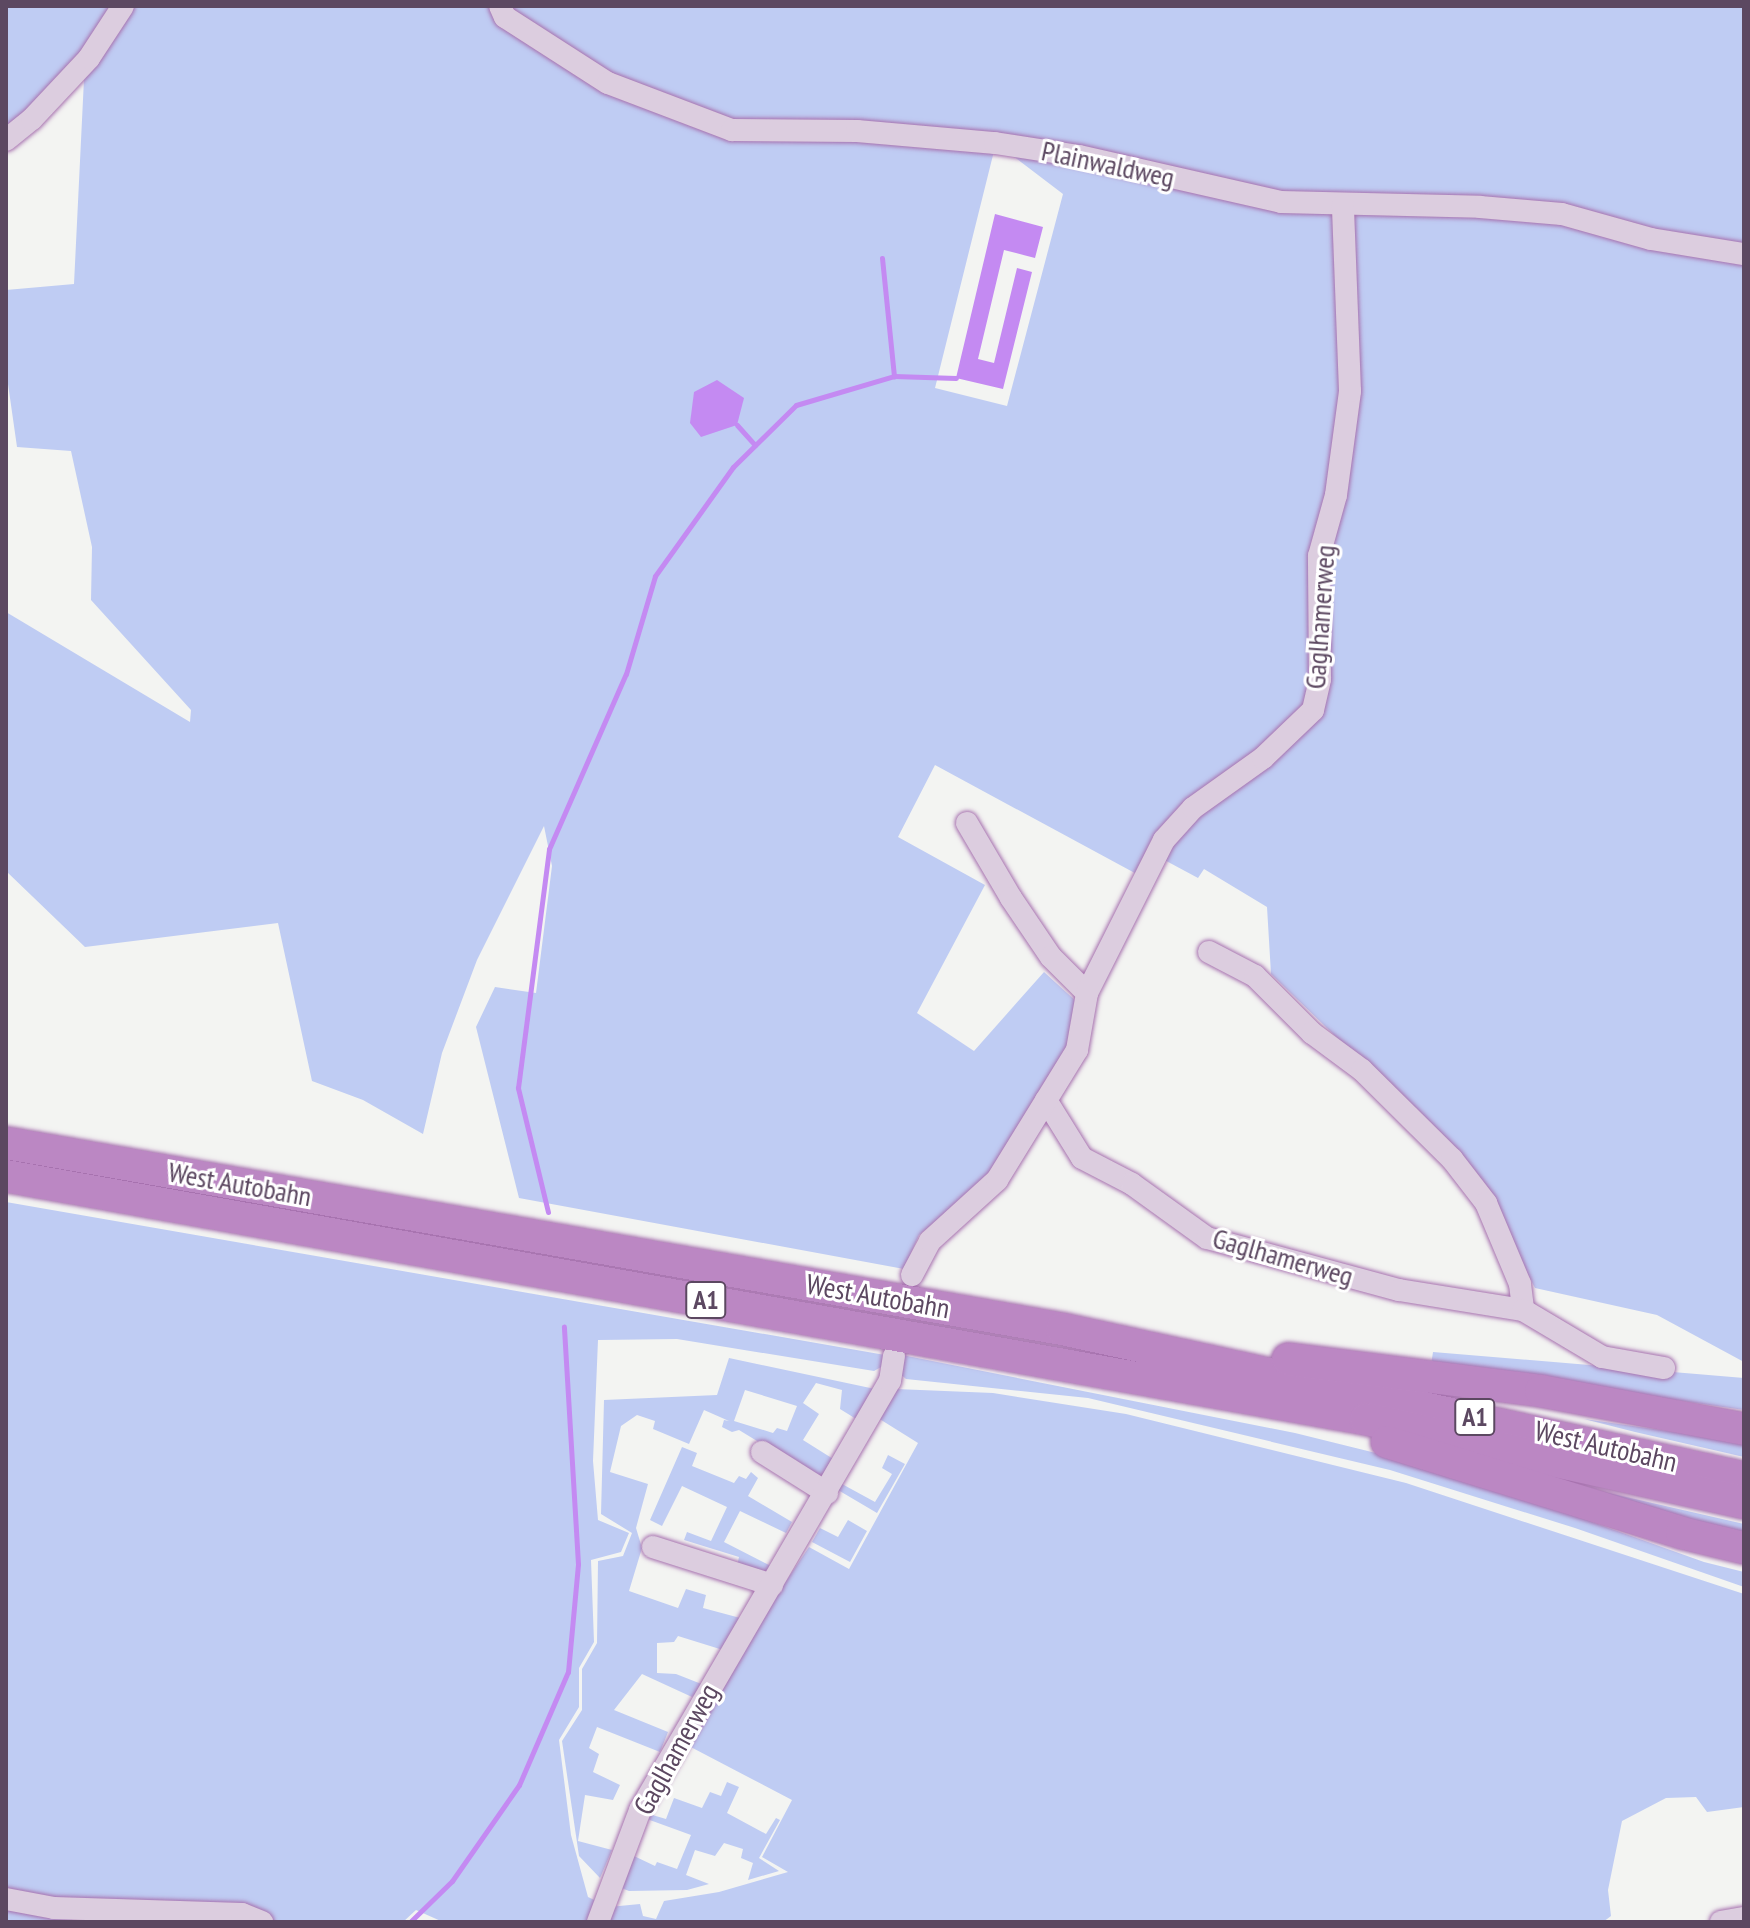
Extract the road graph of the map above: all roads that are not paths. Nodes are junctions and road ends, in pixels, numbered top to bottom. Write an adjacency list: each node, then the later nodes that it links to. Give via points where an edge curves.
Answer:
1 (123, 6): 3 (street, via 89,58)
2 (500, 6): 4 (street, Plainwaldweg, via 505,17 608,83 732,130 857,131 995,143 1079,156 1281,202)
3 (6, 140)
4 (1343, 205): 5 (street, Plainwaldweg, via 1562,214 1651,239); 8 (street, Gaglhamerweg, via 1350,391 1336,495 1319,556 1320,679 1313,710 1263,758 1193,808 1164,840)
5 (1744, 254)
6 (967, 823): 8 (street, via 1051,957)
7 (1209, 952): 13 (street, via 1255,976 1452,1159 1486,1203 1520,1284)
8 (1087, 993): 9 (street, Gaglhamerweg, via 1077,1050)
9 (1046, 1100): 12 (street, Gaglhamerweg, via 997,1180 930,1241); 13 (street, Gaglhamerweg, via 1082,1158 1132,1184 1207,1238 1399,1290)
10 (6, 1143): 15 (highway, West Autobahn / A1)
11 (6, 1176): 17 (highway, West Autobahn / A1)
12 (912, 1275)
13 (1523, 1310): 16 (street, Gaglhamerweg, via 1602,1357)
14 (894, 1356): 21 (street, Gaglhamerweg, via 890,1381)
15 (1205, 1358): 18 (highway, via 1291,1359 1500,1385); 20 (highway, West Autobahn / A1)
16 (1664, 1368)
17 (1298, 1409): 22 (highway, West Autobahn / A1, via 1448,1435); 24 (highway, via 1366,1437)
18 (1744, 1429)
19 (762, 1452): 21 (street)
20 (1744, 1478)
21 (827, 1493): 25 (street, Gaglhamerweg)
22 (1744, 1503)
23 (653, 1547): 25 (street)
24 (1744, 1548)
25 (772, 1585): 29 (street, Gaglhamerweg, via 640,1810)
26 (6, 1899): 28 (street, via 54,1908 242,1914)
27 (1744, 1918): 30 (street)
28 (262, 1922)
29 (598, 1922)
30 (1721, 1922)

